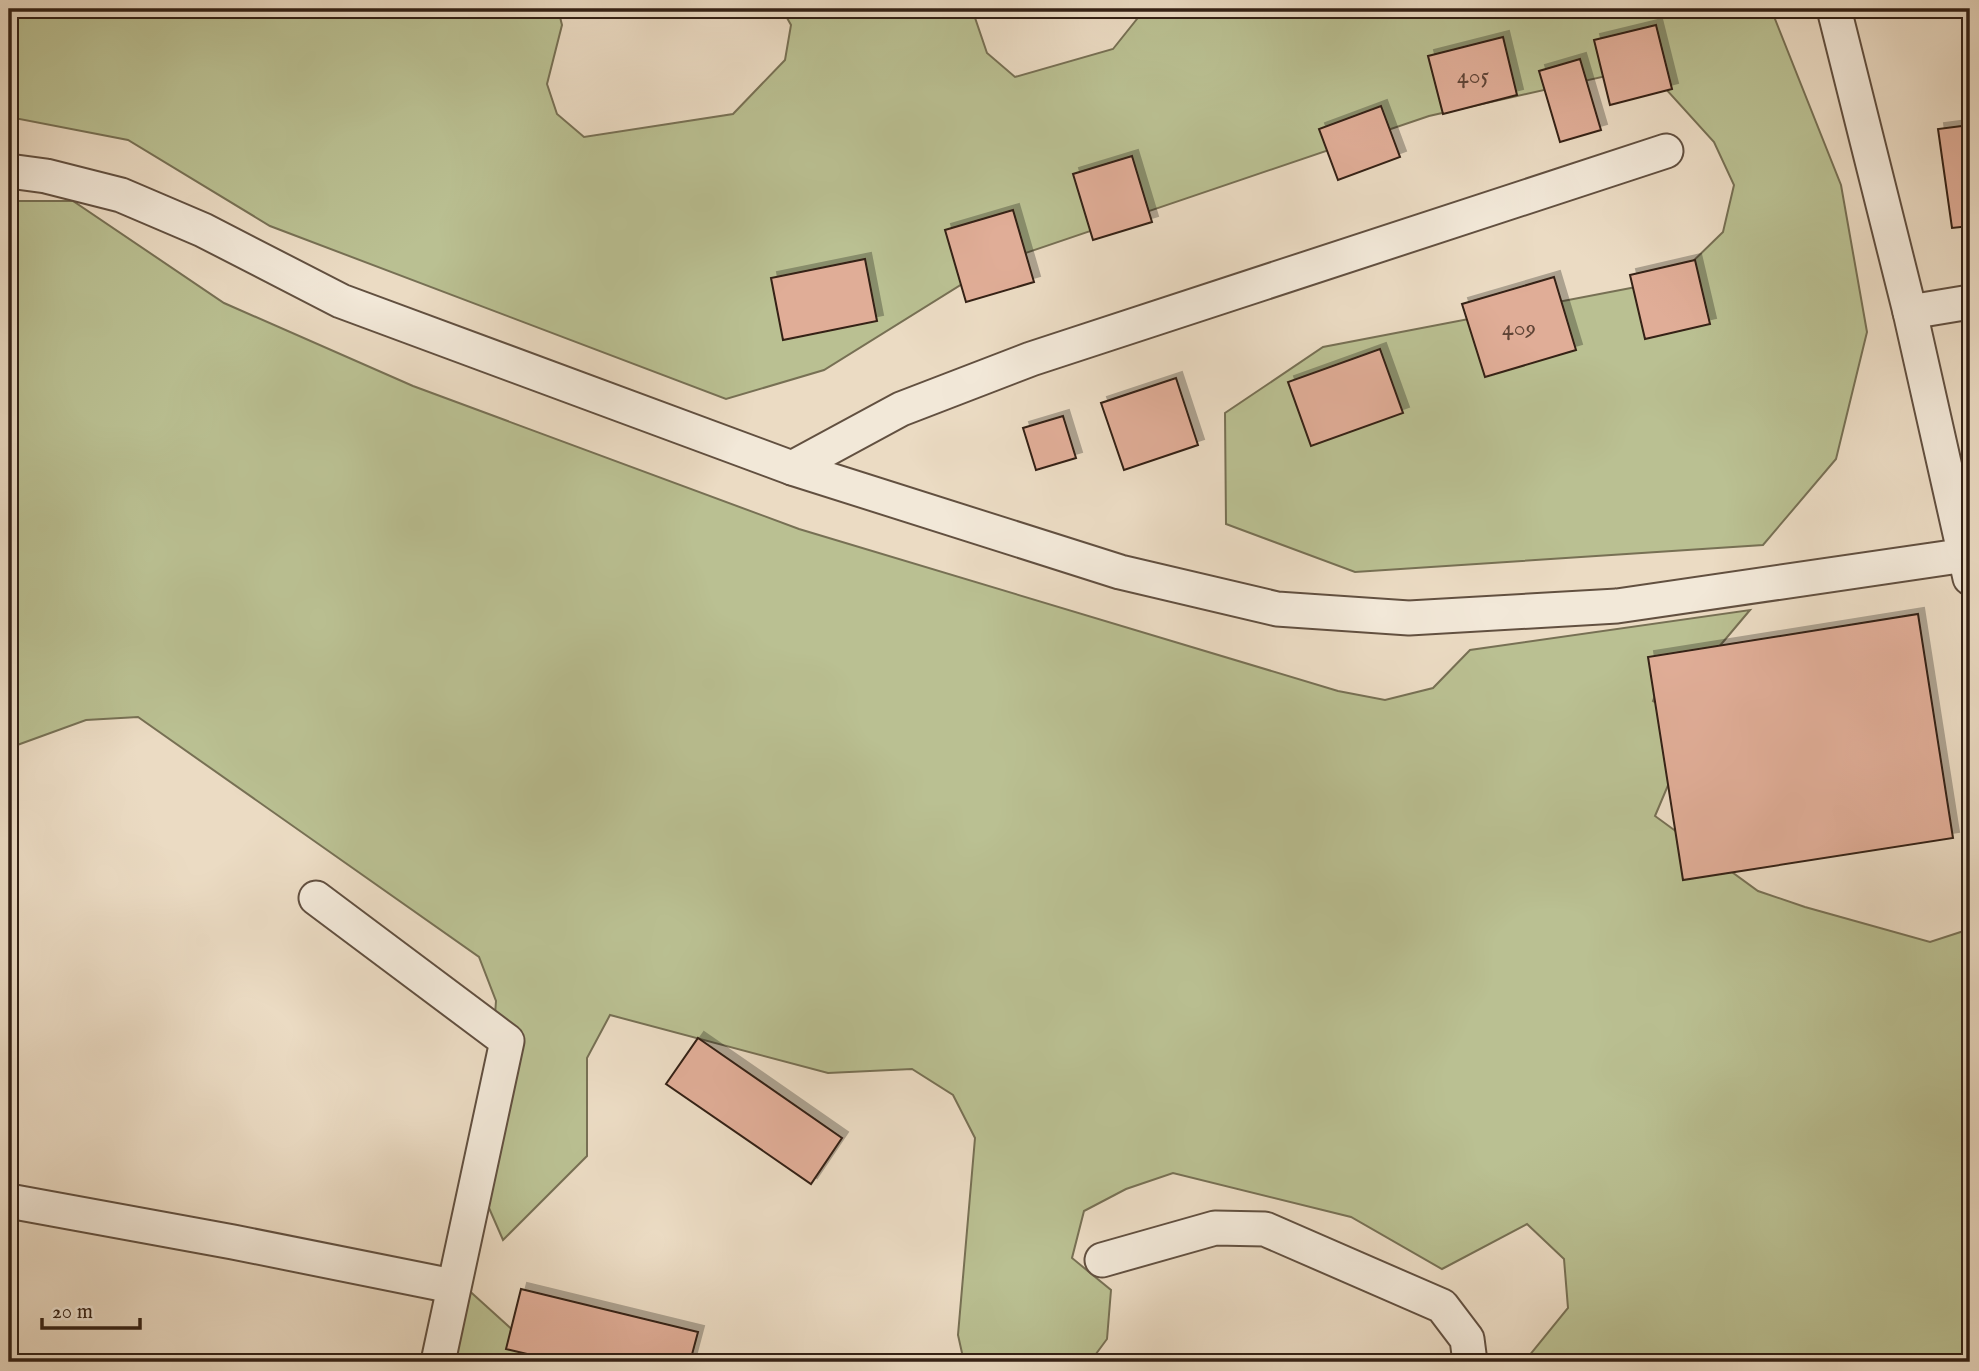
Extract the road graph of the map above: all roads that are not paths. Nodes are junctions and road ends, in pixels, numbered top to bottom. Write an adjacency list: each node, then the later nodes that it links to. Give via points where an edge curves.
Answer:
1 (1834, 9): 5 (street)
2 (1666, 151): 6 (street, via 1031,359 901,409)
3 (9, 171): 6 (street, via 121,195 203,230 341,301)
4 (1970, 302): 5 (street)
5 (1910, 312): 7 (street)
6 (792, 468): 7 (street, via 1120,572 1290,610 1409,618 1617,607)
7 (1968, 566)
8 (316, 898): 11 (street, via 507,1041)
9 (9, 1201): 11 (street)
10 (1102, 1260): 13 (street, via 1215,1228 1265,1229 1442,1306 1467,1339)
11 (452, 1286): 12 (street)
12 (438, 1362)
13 (1470, 1362)

